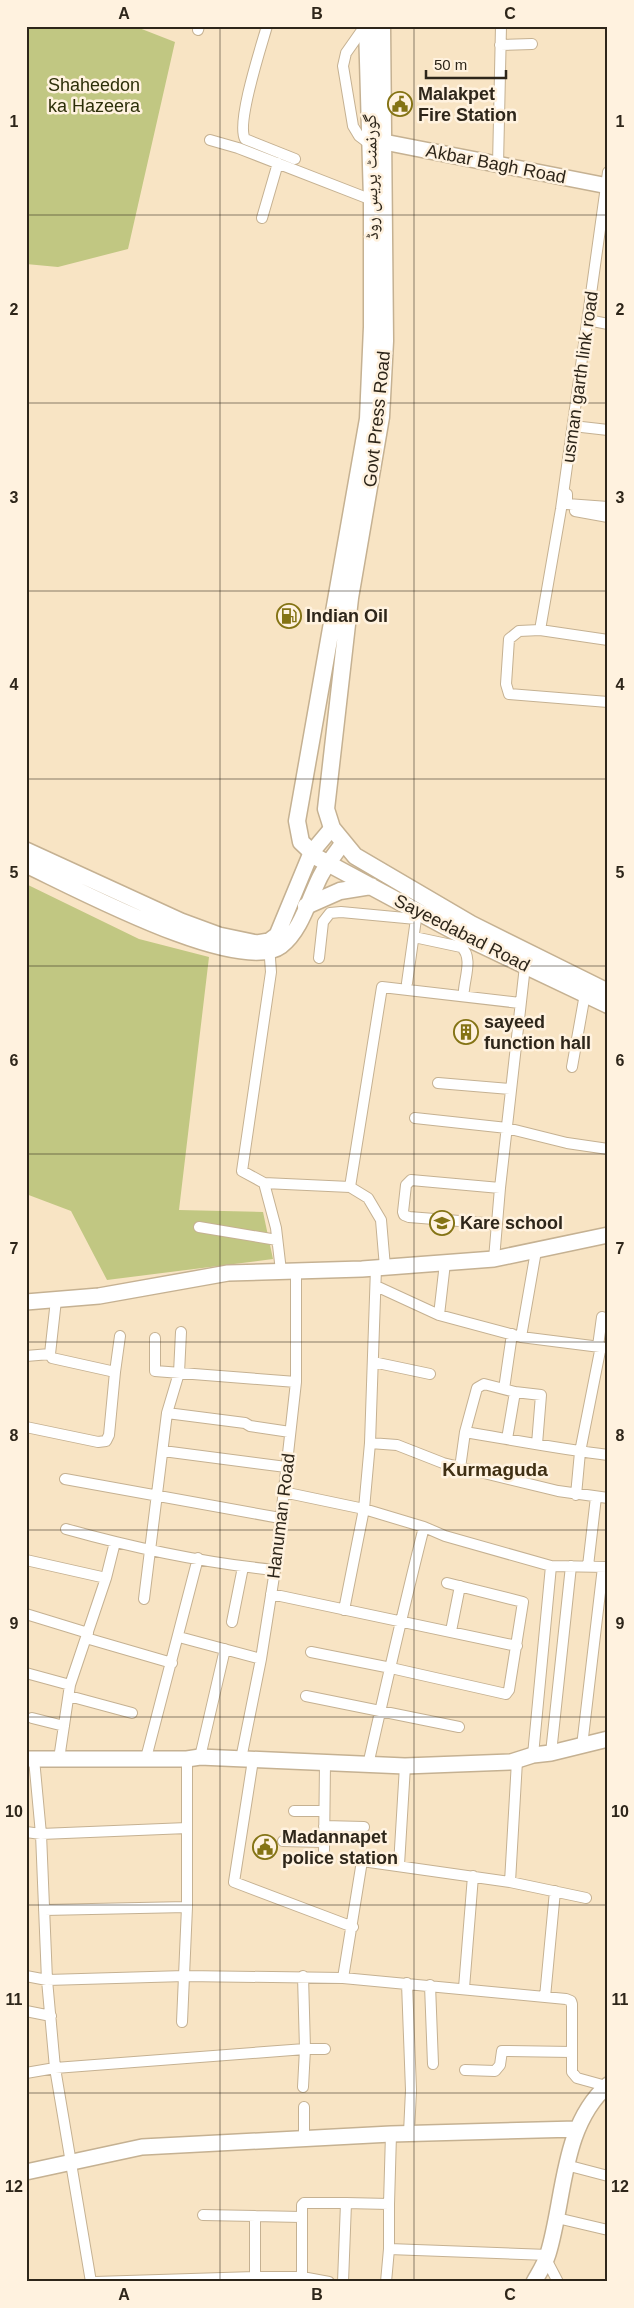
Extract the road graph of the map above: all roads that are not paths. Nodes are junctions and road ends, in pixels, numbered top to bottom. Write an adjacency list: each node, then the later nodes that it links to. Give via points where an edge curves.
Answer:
1 (267, 26): 9 (street, via 246,101 242,134 245,139)
2 (366, 26): 8 (main road, گورنمنٹ پریس روڈ); 8 (street, via 346,54 343,66 353,126 359,136)
3 (382, 26): 8 (main road, Govt Press Road)
4 (501, 26): 6 (street)
5 (532, 44): 6 (street)
6 (500, 45): 11 (street)
7 (210, 140): 10 (street)
8 (378, 144): 11 (street, Akbar Bagh Road); 13 (main road, گورنمنٹ پریس روڈ); 25 (main road, Govt Press Road, via 385,341 381,417 350,598)
9 (295, 159)
10 (278, 163): 13 (street); 14 (street)
11 (498, 165): 12 (street, Akbar Bagh Road)
12 (607, 182): 15 (street, usman garth link road)
13 (372, 200): 29 (main road, گورنمنٹ پریس روڈ, via 368,419 297,821 300,842)
14 (262, 218)
15 (588, 320): 16 (street); 17 (street, usman garth link road)
16 (608, 324)
17 (576, 426): 18 (street); 19 (street, via 566,502); 20 (street, usman garth link road)
18 (608, 430)
19 (608, 507)
20 (561, 509): 21 (street); 22 (street, usman garth link road)
21 (608, 517)
22 (540, 630): 23 (street); 24 (street, via 519,631 509,639 506,684 509,694)
23 (608, 640)
24 (608, 702)
25 (326, 808): 26 (main road, Sayeedabad Road)
26 (332, 828): 27 (main road, Sayeedabad Road); 29 (street)
27 (343, 843): 29 (street); 41 (main road, Sayeedabad Road, via 355,856 471,924)
28 (26, 850): 34 (street)
29 (319, 858): 31 (main road, Sayeedabad Road); 32 (street); 36 (street)
30 (26, 865): 34 (street)
31 (371, 886): 32 (main road, via 340,891); 33 (main road, Sayeedabad Road)
32 (306, 906): 36 (street, via 295,930 281,946)
33 (416, 915): 35 (street); 37 (street, via 330,913 323,922); 38 (main road, Sayeedabad Road)
34 (192, 932): 36 (street, via 256,954)
35 (414, 937): 39 (street); 40 (street, via 466,951)
36 (269, 947): 51 (street, via 271,972 242,1171)
37 (319, 958)
38 (525, 966): 42 (main road, Sayeedabad Road); 43 (street)
39 (406, 983)
40 (464, 990)
41 (608, 992)
42 (585, 994): 44 (main road, Sayeedabad Road); 45 (street)
43 (520, 1003): 47 (street); 52 (street, via 382,986)
44 (608, 1005)
45 (572, 1066)
46 (438, 1083): 47 (street)
47 (510, 1089): 49 (street)
48 (414, 1118): 49 (street)
49 (507, 1128): 50 (street); 53 (street)
50 (608, 1149)
51 (264, 1183): 52 (street); 57 (street, Hanuman Road)
52 (350, 1187): 61 (street, via 368,1198 381,1220)
53 (500, 1188): 54 (street); 54 (street, via 411,1180 406,1185 403,1212 409,1217)
54 (497, 1224): 59 (street)
55 (199, 1227): 57 (street)
56 (608, 1235): 58 (street)
57 (277, 1240): 62 (street, Hanuman Road)
58 (536, 1251): 59 (street); 70 (street)
59 (494, 1259): 60 (street)
60 (445, 1263): 61 (street); 66 (street)
61 (380, 1268): 62 (street); 63 (street)
62 (288, 1271): 64 (street, via 228,1273 99,1296); 79 (street, Hanuman Road)
63 (376, 1286): 66 (street); 75 (street)
64 (56, 1300): 65 (street); 73 (street)
65 (26, 1302)
66 (439, 1315): 70 (street)
67 (602, 1317): 72 (street)
68 (181, 1332): 77 (street)
69 (120, 1336): 76 (street)
70 (516, 1336): 72 (street); 80 (street)
71 (155, 1338): 77 (street, via 154,1371)
72 (602, 1347): 90 (street)
73 (50, 1354): 74 (street); 76 (street, via 57,1361)
74 (26, 1356)
75 (373, 1362): 78 (street); 87 (street)
76 (116, 1372): 83 (street, via 106,1441)
77 (179, 1373): 79 (street); 82 (street)
78 (430, 1374)
79 (296, 1382): 84 (street, Hanuman Road)
80 (504, 1389): 81 (street); 85 (street, via 484,1384 477,1388)
81 (515, 1392): 86 (street); 88 (street, via 540,1394 542,1397)
82 (168, 1413): 84 (street); 89 (street)
83 (26, 1427)
84 (290, 1432): 92 (street, Hanuman Road)
85 (465, 1432): 86 (street); 93 (street)
86 (507, 1439): 88 (street)
87 (370, 1443): 93 (street, via 397,1445); 100 (street)
88 (537, 1444): 90 (street)
89 (162, 1451): 92 (street); 97 (street)
90 (580, 1452): 91 (street); 96 (street)
91 (608, 1455)
92 (286, 1467): 95 (street, Hanuman Road)
93 (460, 1468): 96 (street)
94 (65, 1480): 97 (street)
95 (283, 1492): 100 (street); 101 (street, Hanuman Road)
96 (576, 1495): 98 (street)
97 (156, 1497): 101 (street); 105 (street)
98 (596, 1497): 99 (street); 110 (street)
99 (608, 1498)
100 (364, 1509): 102 (street); 119 (street)
101 (280, 1518): 113 (street, Hanuman Road)
102 (424, 1527): 108 (street); 121 (street)
103 (66, 1529): 104 (street)
104 (115, 1542): 105 (street); 114 (street)
105 (150, 1550): 106 (street); 118 (street)
106 (198, 1558): 111 (street); 125 (street)
107 (26, 1560): 114 (street)
108 (551, 1566): 109 (street); 144 (street)
109 (571, 1566): 110 (street); 143 (street)
110 (588, 1566): 112 (street)
111 (243, 1567): 113 (street); 122 (street)
112 (605, 1567): 142 (street)
113 (275, 1570): 117 (street, Hanuman Road)
114 (106, 1578): 124 (street)
115 (447, 1583): 116 (street)
116 (460, 1586): 123 (street); 126 (street, via 523,1602)
117 (271, 1594): 119 (street); 129 (street, Hanuman Road)
118 (144, 1598)
119 (344, 1610): 121 (street)
120 (26, 1614): 124 (street)
121 (400, 1619): 123 (street); 131 (street)
122 (232, 1622)
123 (451, 1631): 126 (street)
124 (87, 1636): 130 (street); 133 (street)
125 (179, 1637): 127 (street); 130 (street)
126 (517, 1646): 131 (street, via 506,1694)
127 (225, 1649): 129 (street); 146 (street)
128 (311, 1652): 131 (street)
129 (261, 1659): 148 (street, Hanuman Road)
130 (172, 1663): 145 (street)
131 (391, 1668): 136 (street)
132 (26, 1673): 133 (street)
133 (70, 1685): 134 (street)
134 (69, 1696): 137 (street); 139 (street)
135 (306, 1696): 136 (street)
136 (380, 1711): 140 (street); 152 (street)
137 (132, 1713)
138 (32, 1718): 139 (street)
139 (64, 1726): 149 (street)
140 (459, 1727)
141 (608, 1739): 142 (street)
142 (582, 1746): 143 (street)
143 (551, 1753): 144 (street)
144 (533, 1755): 150 (street)
145 (146, 1758): 146 (street); 149 (street)
146 (194, 1758): 148 (street); 158 (street)
147 (30, 1759): 149 (street); 160 (street)
148 (247, 1759): 151 (street); 169 (street, Hanuman Road, via 234,1882)
149 (59, 1760)
150 (517, 1761): 153 (street); 164 (street)
151 (325, 1763): 152 (street); 155 (street)
152 (368, 1765): 153 (street)
153 (405, 1766): 162 (street)
154 (294, 1810): 155 (street)
155 (324, 1811): 156 (street)
156 (324, 1826): 157 (street); 161 (street, via 324,1846)
157 (364, 1827)
158 (187, 1828): 160 (street); 167 (street)
159 (26, 1832): 160 (street)
160 (41, 1834): 168 (street)
161 (283, 1841)
162 (399, 1865): 163 (street); 169 (street, via 362,1861)
163 (473, 1876): 164 (street); 177 (street)
164 (510, 1882): 165 (street)
165 (556, 1891): 166 (street); 178 (street)
166 (586, 1898)
167 (187, 1907): 168 (street); 171 (street)
168 (44, 1910): 174 (street)
169 (353, 1927): 173 (street)
170 (26, 1976): 174 (street)
171 (185, 1976): 172 (street); 174 (street); 181 (street)
172 (304, 1976): 173 (street); 182 (street)
173 (343, 1978): 175 (street)
174 (47, 1980): 180 (street)
175 (407, 1983): 176 (street); 193 (street, via 411,2090)
176 (430, 1985): 177 (street); 185 (street)
177 (464, 1988): 178 (street)
178 (545, 1997): 184 (street, via 566,1999 572,2004)
179 (26, 2011): 180 (street)
180 (51, 2016): 186 (street)
181 (182, 2022)
182 (305, 2049): 183 (street); 186 (street); 190 (street)
183 (325, 2049)
184 (572, 2052): 187 (street, via 502,2051 500,2065 495,2071); 189 (street, via 574,2076)
185 (433, 2064)
186 (55, 2068): 188 (street); 196 (street)
187 (465, 2070)
188 (26, 2073)
189 (607, 2085): 192 (street)
190 (303, 2087)
191 (304, 2107): 195 (street)
192 (577, 2129): 193 (street); 197 (street)
193 (409, 2133): 194 (street)
194 (391, 2134): 195 (street); 201 (street)
195 (304, 2138): 196 (street, via 142,2147)
196 (71, 2162): 198 (street); 212 (street)
197 (566, 2166): 199 (street); 205 (street)
198 (26, 2172)
199 (608, 2176)
200 (346, 2202): 201 (street); 204 (street, via 304,2202); 214 (street)
201 (389, 2204): 207 (street)
202 (203, 2215): 203 (street)
203 (255, 2216): 204 (street); 209 (street)
204 (301, 2217): 210 (street)
205 (557, 2218): 206 (street); 208 (street)
206 (608, 2230)
207 (389, 2249): 208 (street); 215 (street)
208 (547, 2257): 216 (street); 217 (street)
209 (255, 2277): 210 (street); 211 (street)
210 (302, 2277): 213 (street)
211 (243, 2280): 212 (street)
212 (93, 2282)
213 (329, 2282)
214 (343, 2282)
215 (386, 2282)
216 (534, 2282)
217 (558, 2282)

